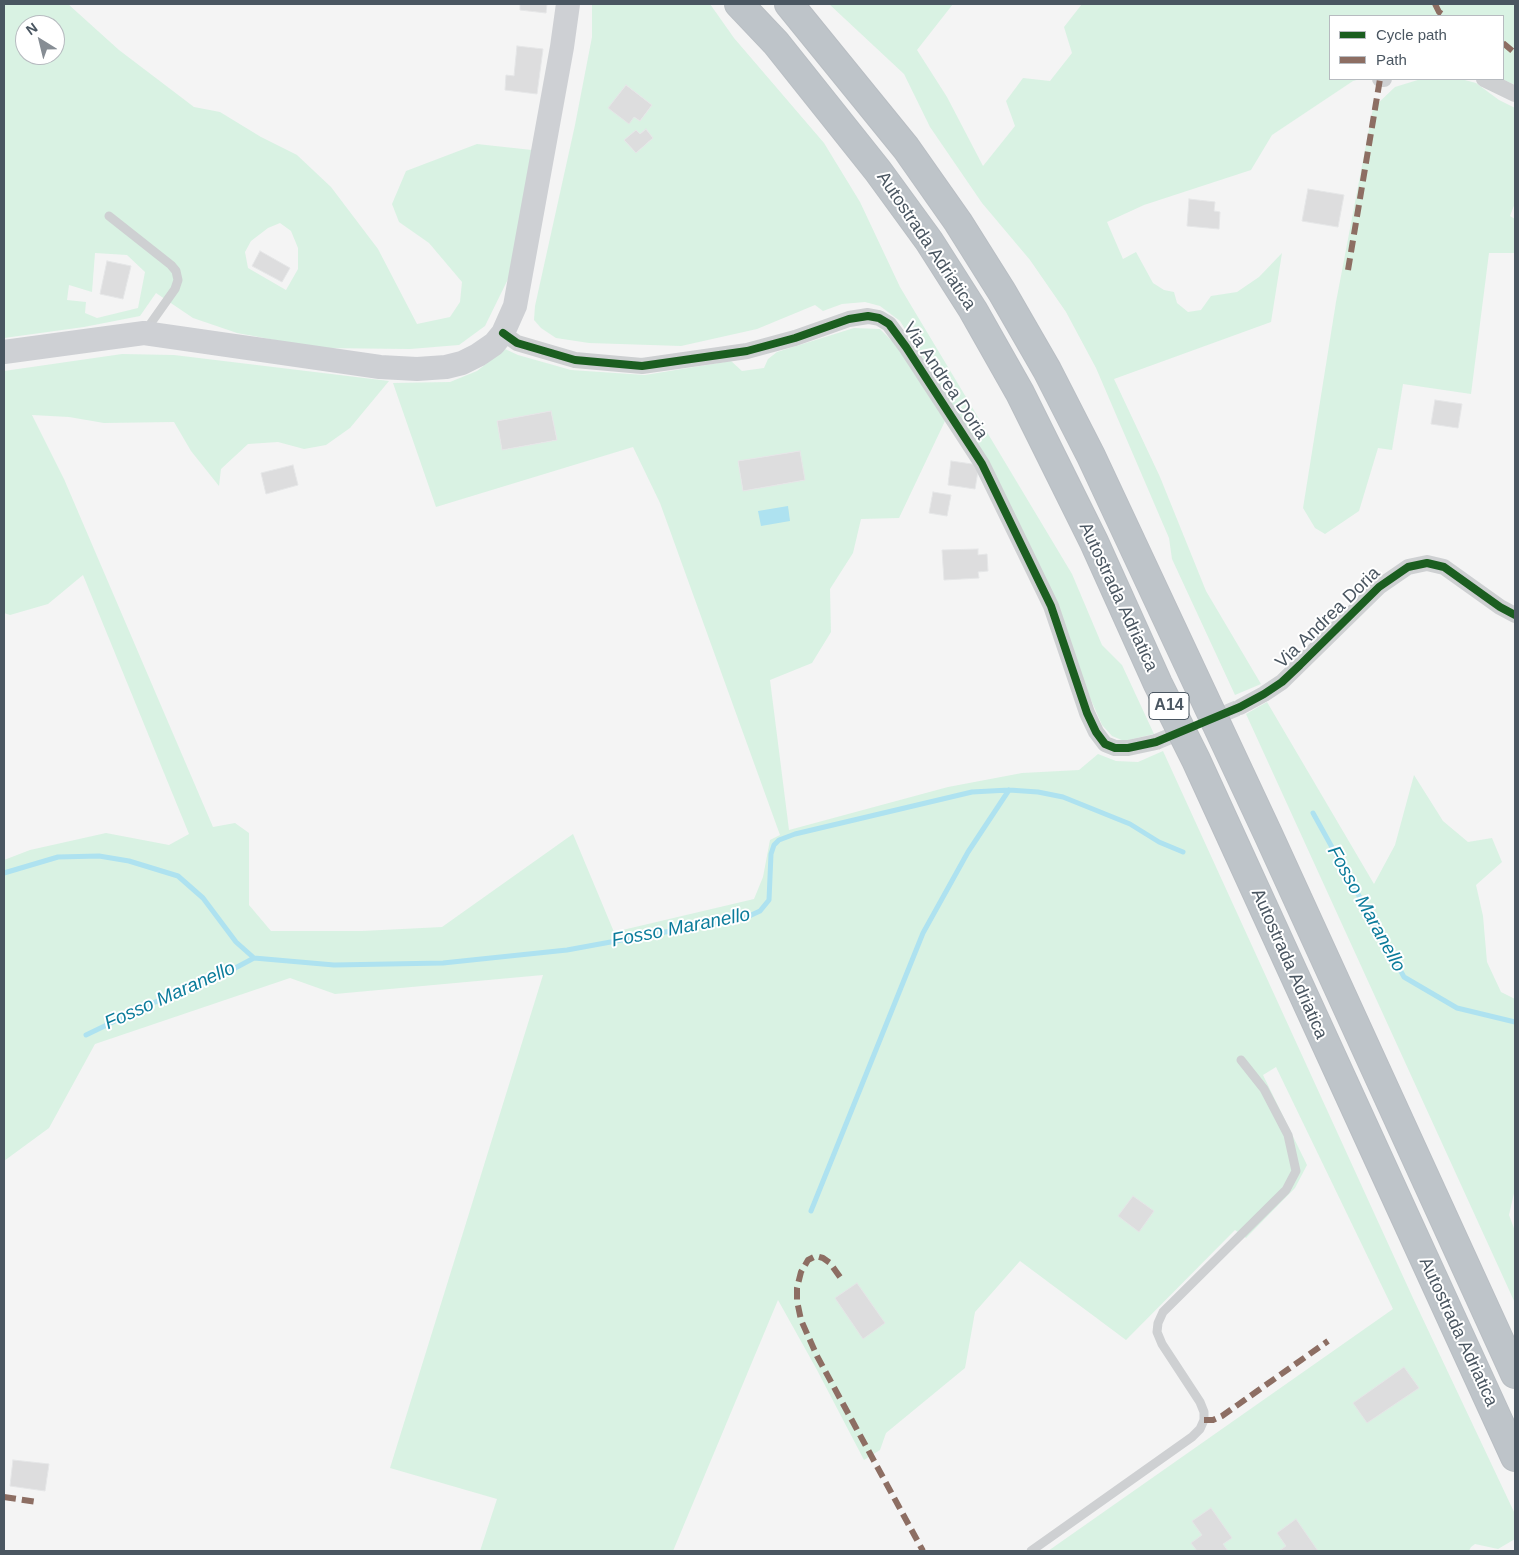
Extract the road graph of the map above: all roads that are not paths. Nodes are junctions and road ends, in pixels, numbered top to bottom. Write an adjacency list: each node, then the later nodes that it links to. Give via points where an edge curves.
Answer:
1 (568, 4): 8 (main road, via 514,306)
2 (739, 4): 15 (highway, Autostrada Adriatica / A14, via 776,43 929,241 1020,393 1090,533 1196,760)
3 (789, 4): 14 (highway, Autostrada Adriatica / A14, via 906,148 963,229 1047,370 1091,456 1268,834)
4 (1486, 80): 5 (street)
5 (1515, 94)
6 (109, 216): 7 (lane, via 176,271 176,289)
7 (144, 333): 8 (main road, via 380,367 417,369 462,363 494,344); 9 (main road)
8 (503, 333): 12 (street, Via Andrea Doria, via 517,343 575,360 642,366 747,351 849,319 868,316 889,324 982,464 1051,606 1096,732 1105,744 1115,748)
9 (4, 352)
10 (1515, 615): 11 (street, Via Andrea Doria, via 1444,567 1427,563 1408,567 1379,587 1282,682)
11 (1240, 707)
12 (1156, 742)
13 (1241, 1060): 16 (lane, via 1264,1089 1288,1135 1296,1171 1286,1190 1163,1312 1158,1323 1157,1332 1162,1344 1200,1402 1204,1420 1192,1437)
14 (1515, 1374)
15 (1515, 1458)
16 (1031, 1551)

